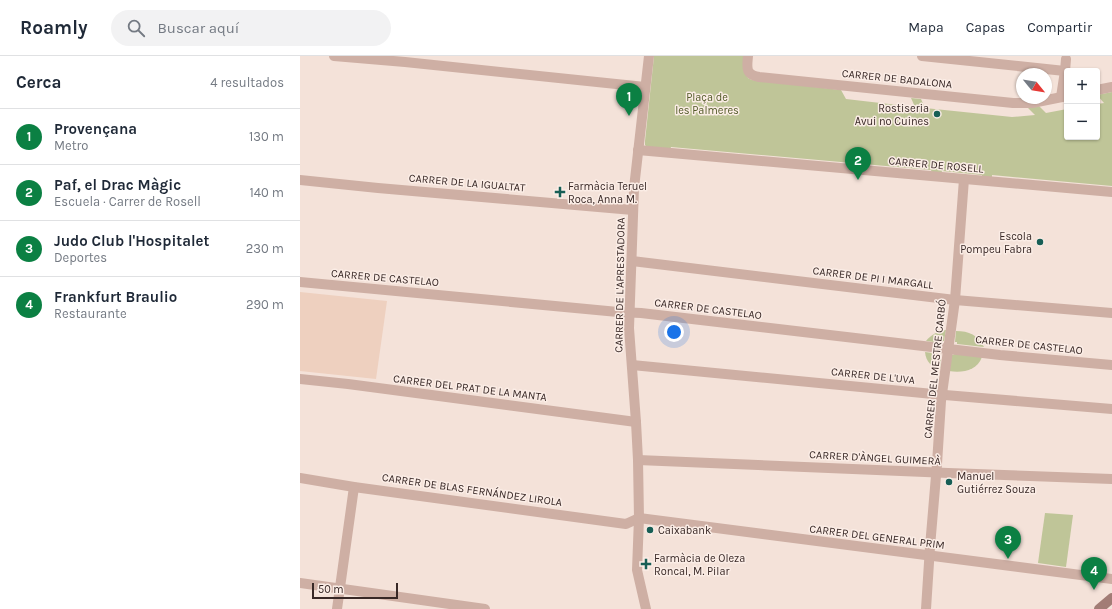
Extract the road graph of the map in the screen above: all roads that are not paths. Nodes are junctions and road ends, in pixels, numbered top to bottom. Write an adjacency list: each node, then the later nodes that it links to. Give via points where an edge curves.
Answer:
1 (334, 56): 8 (street)
2 (649, 56): 8 (street, CARRER DE L'APRESTADORA)
3 (748, 56): 11 (street, CARRER DE BADALONA, via 748,72 759,77 1013,103 1032,103)
4 (922, 56): 7 (street)
5 (1066, 59): 6 (street, CARRER DE BADALONA)
6 (1064, 68)
7 (1064, 71)
8 (646, 87): 12 (street, CARRER DE L'APRESTADORA)
9 (1112, 87): 10 (street)
10 (1100, 89)
11 (1064, 96)
12 (638, 150): 13 (street, CARRER DE ROSELL); 16 (street, CARRER DE L'APRESTADORA)
13 (964, 179): 15 (street, CARRER DE ROSELL); 19 (street, CARRER DEL MESTRE CARBÓ)
14 (300, 180): 16 (street, CARRER DE LA IGUALTAT)
15 (1112, 192)
16 (633, 210): 17 (street, CARRER DE L'APRESTADORA)
17 (632, 261): 19 (street, CARRER DE PI I MARGALL); 20 (street, CARRER DE L'APRESTADORA)
18 (300, 282): 20 (street, CARRER DE CASTELAO)
19 (955, 300): 21 (street, CARRER DE PI I MARGALL); 22 (street, CARRER DEL MESTRE CARBÓ)
20 (630, 313): 22 (street, CARRER DE CASTELAO); 23 (street, CARRER DE L'APRESTADORA)
21 (1112, 313)
22 (948, 349): 24 (street, CARRER DE CASTELAO); 26 (street, CARRER DEL MESTRE CARBÓ)
23 (632, 365): 26 (street, CARRER DE L'UVA); 28 (street, CARRER DE L'APRESTADORA)
24 (1112, 365)
25 (300, 379): 28 (street, CARRER DEL PRAT DE LA MANTA)
26 (942, 394): 27 (street, CARRER DE L'UVA); 30 (street, CARRER DEL MESTRE CARBÓ)
27 (1112, 409)
28 (636, 422): 29 (street, CARRER DE L'APRESTADORA)
29 (638, 460): 30 (street, CARRER D'ÀNGEL GUIMERÀ); 34 (street, CARRER DE L'APRESTADORA)
30 (936, 472): 32 (street, CARRER D'ÀNGEL GUIMERÀ); 35 (street, CARRER DEL MESTRE CARBÓ)
31 (300, 478): 33 (street, CARRER DE BLAS FERNÁNDEZ LIROLA)
32 (1112, 479)
33 (354, 487): 34 (street, CARRER DE BLAS FERNÁNDEZ LIROLA, via 626,524); 38 (street)
34 (639, 518): 35 (street, CARRER DEL GENERAL PRIM); 42 (street, CARRER DE L'APRESTADORA, via 637,570)
35 (929, 556): 36 (street, CARRER DEL GENERAL PRIM); 43 (street, CARRER DEL MESTRE CARBÓ)
36 (1112, 579)
37 (300, 583): 38 (street)
38 (340, 588): 40 (street); 41 (street)
39 (1112, 598): 44 (street)
40 (337, 609)
41 (486, 609)
42 (646, 609)
43 (926, 609)
44 (1099, 609)

